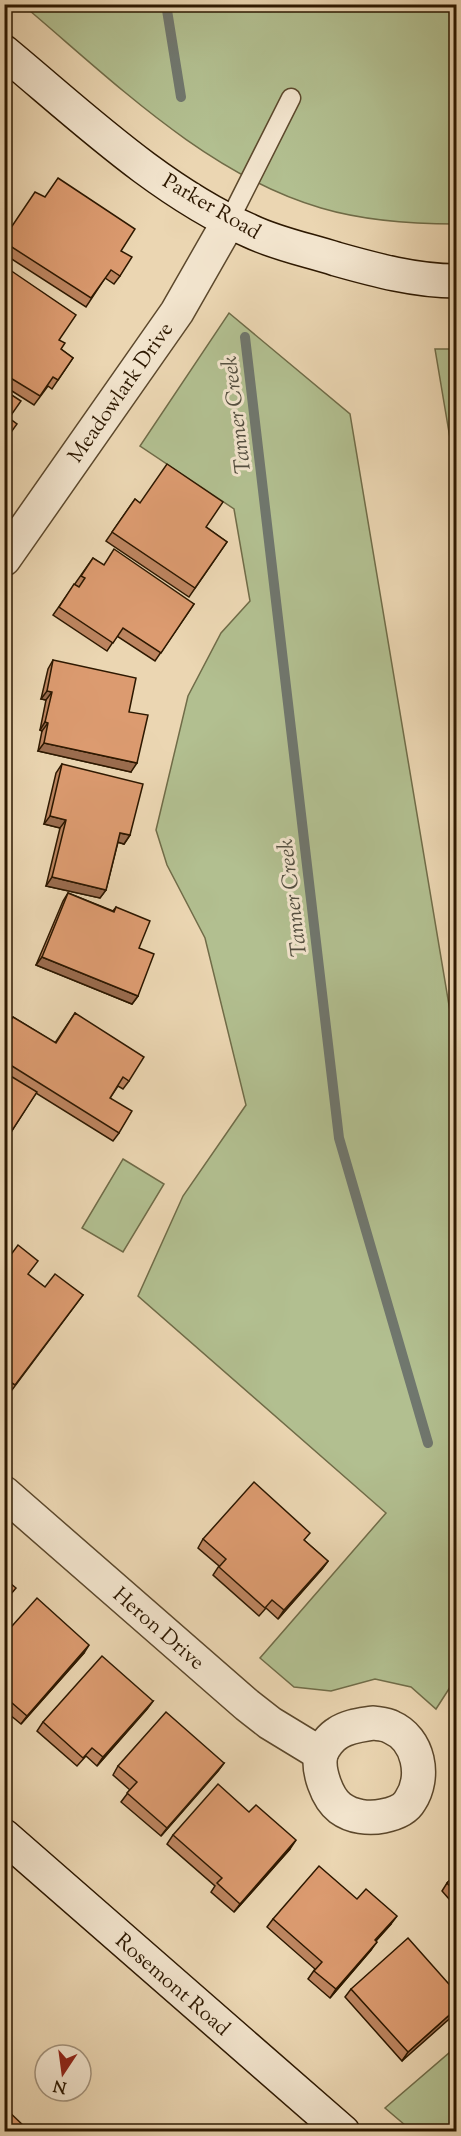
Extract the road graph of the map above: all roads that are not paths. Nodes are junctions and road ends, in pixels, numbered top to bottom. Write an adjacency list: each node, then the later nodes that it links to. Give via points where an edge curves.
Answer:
1 (4, 52): 3 (street, Parker Road, via 131,156)
2 (291, 98): 3 (lane)
3 (229, 221): 4 (street, Parker Road, via 273,240 350,263 414,277); 5 (street, Meadowlark Drive, via 177,312)
4 (456, 281)
5 (4, 559)
6 (4, 1493): 7 (street, Heron Drive, via 247,1705)
7 (321, 1754)
8 (4, 1836): 9 (street, Rosemont Road)
9 (343, 2132)

